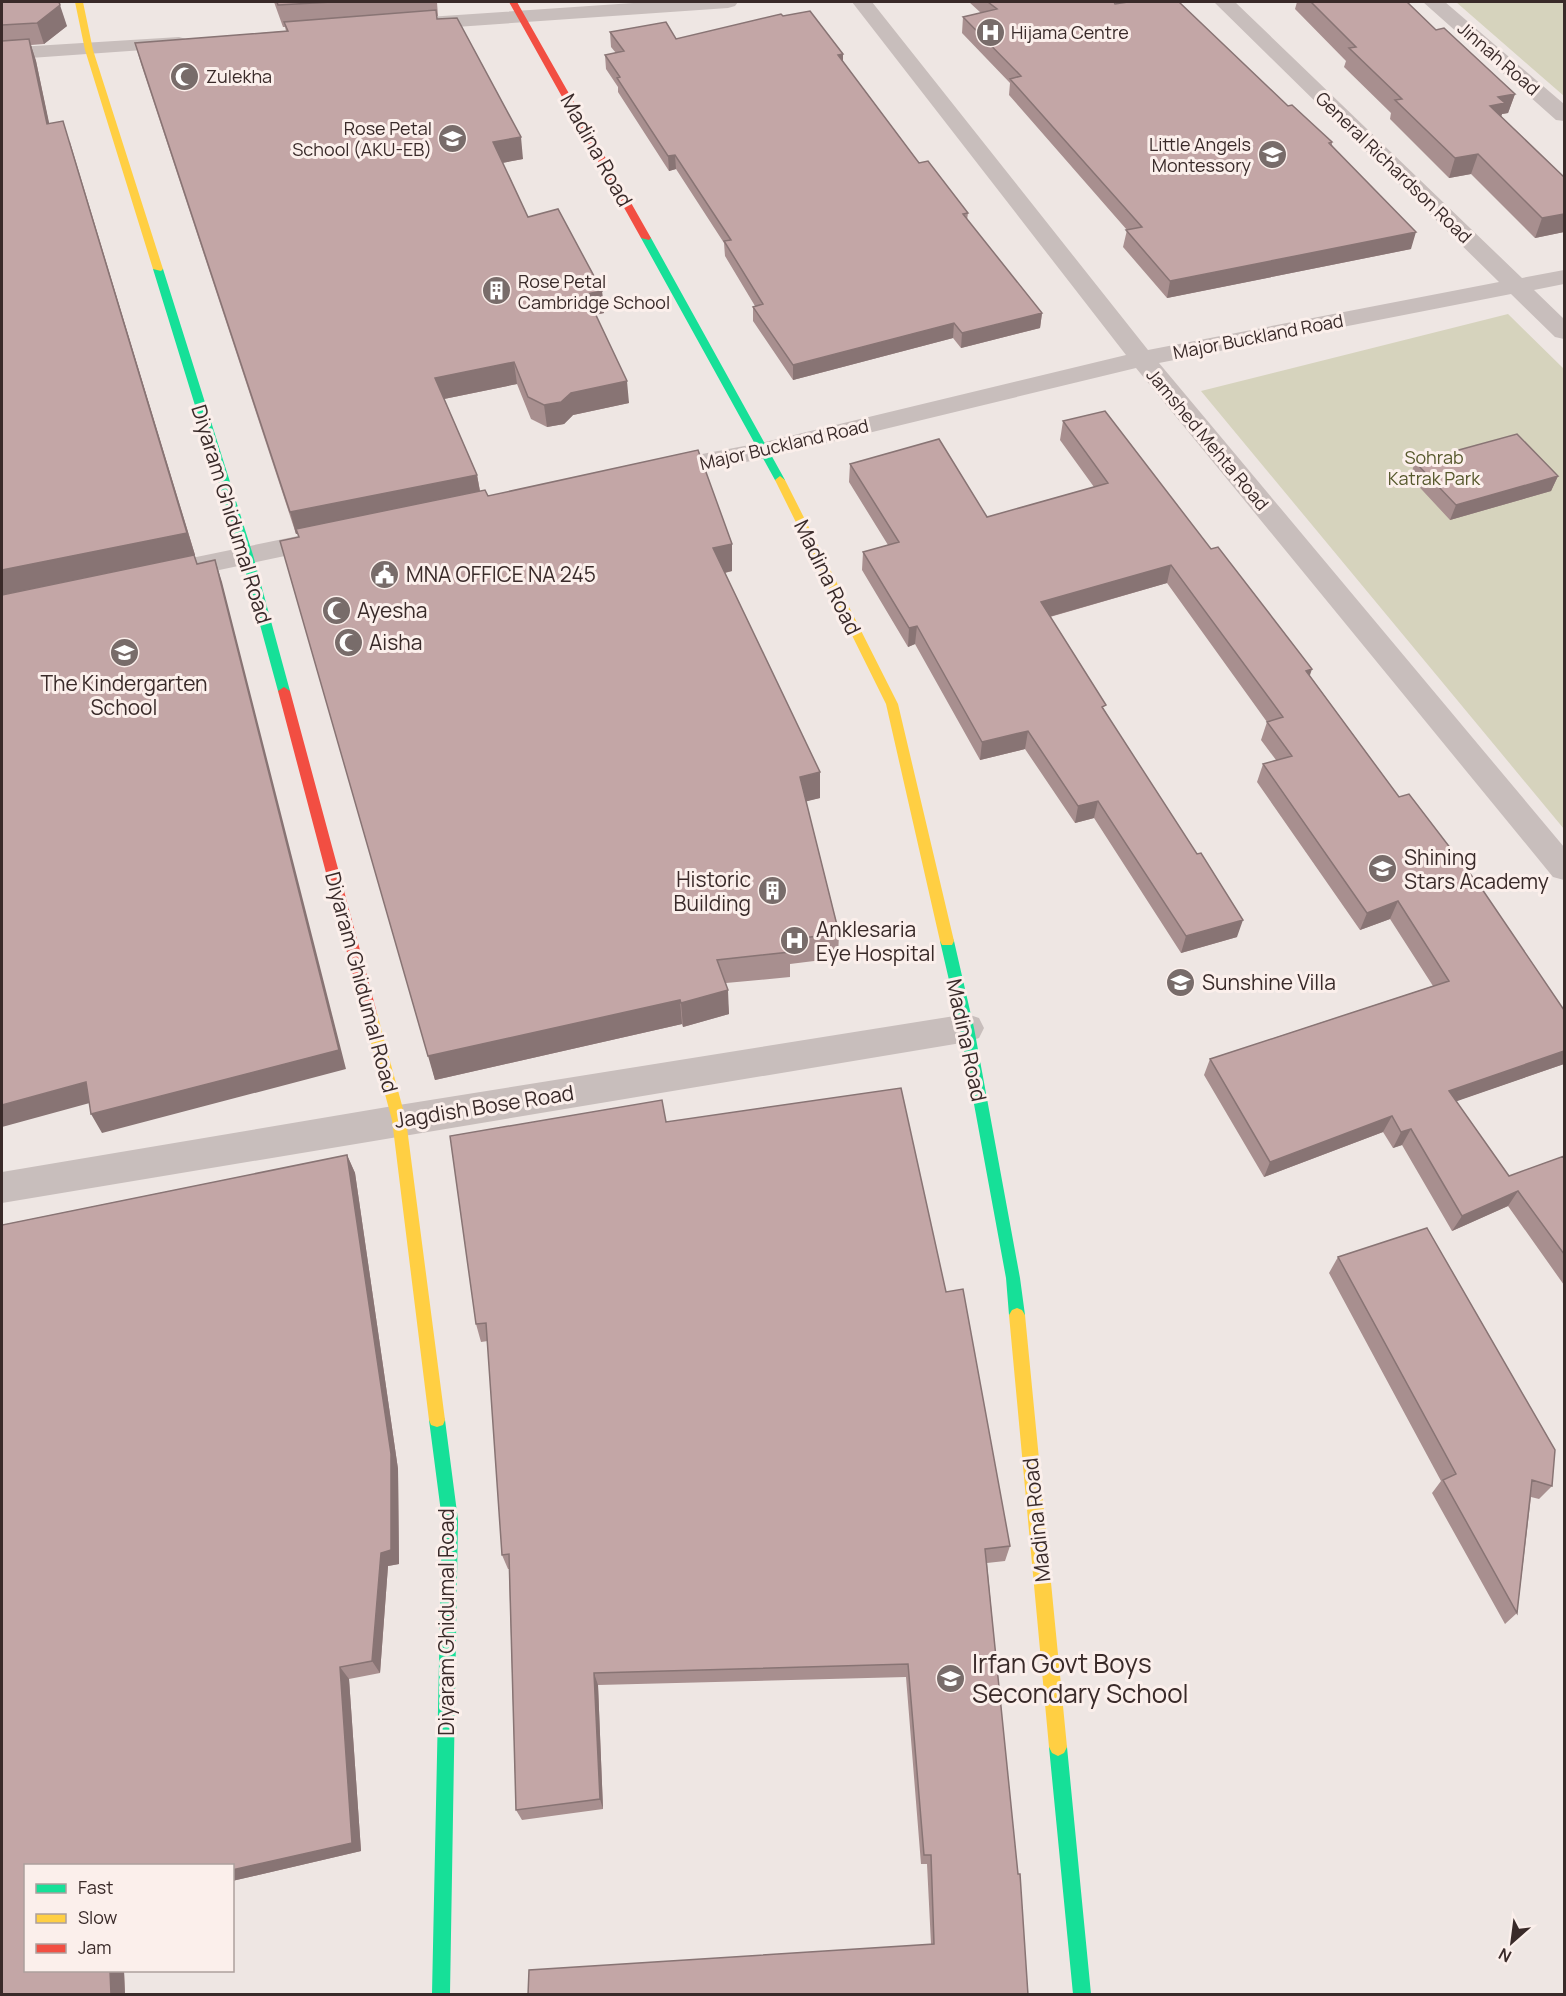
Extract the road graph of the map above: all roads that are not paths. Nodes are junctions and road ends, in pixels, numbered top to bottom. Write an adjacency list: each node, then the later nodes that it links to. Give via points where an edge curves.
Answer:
1 (79, 2): 9 (street, Diyaram Ghidumal Road)
2 (728, 2): 6 (street)
3 (862, 2): 15 (street, Jamshed Mehta Road)
4 (1224, 2): 13 (street, General Richardson Road)
5 (1432, 2): 11 (street, Jinnah Road)
6 (517, 8): 7 (street); 16 (street, Madina Road)
7 (393, 26)
8 (195, 41): 9 (street)
9 (89, 50): 10 (street); 19 (street, Diyaram Ghidumal Road)
10 (2, 54)
11 (1564, 116)
12 (1564, 277): 13 (street, Major Buckland Road)
13 (1516, 285): 14 (street, General Richardson Road); 15 (street, Major Buckland Road)
14 (1564, 332)
15 (1142, 359): 16 (street, Major Buckland Road); 21 (street, Jamshed Mehta Road)
16 (765, 450): 17 (street, Major Buckland Road); 22 (street, Madina Road, via 891,704)
17 (639, 476)
18 (351, 534): 19 (street)
19 (247, 555): 20 (street); 23 (street, Diyaram Ghidumal Road)
20 (142, 577)
21 (1564, 868)
22 (967, 1028): 23 (street, Jagdish Bose Road); 26 (street, Madina Road, via 1013,1278)
23 (399, 1119): 24 (street, Jagdish Bose Road); 25 (street, Diyaram Ghidumal Road, via 450,1520)
24 (2, 1188)
25 (441, 1995)
26 (1082, 1995)

